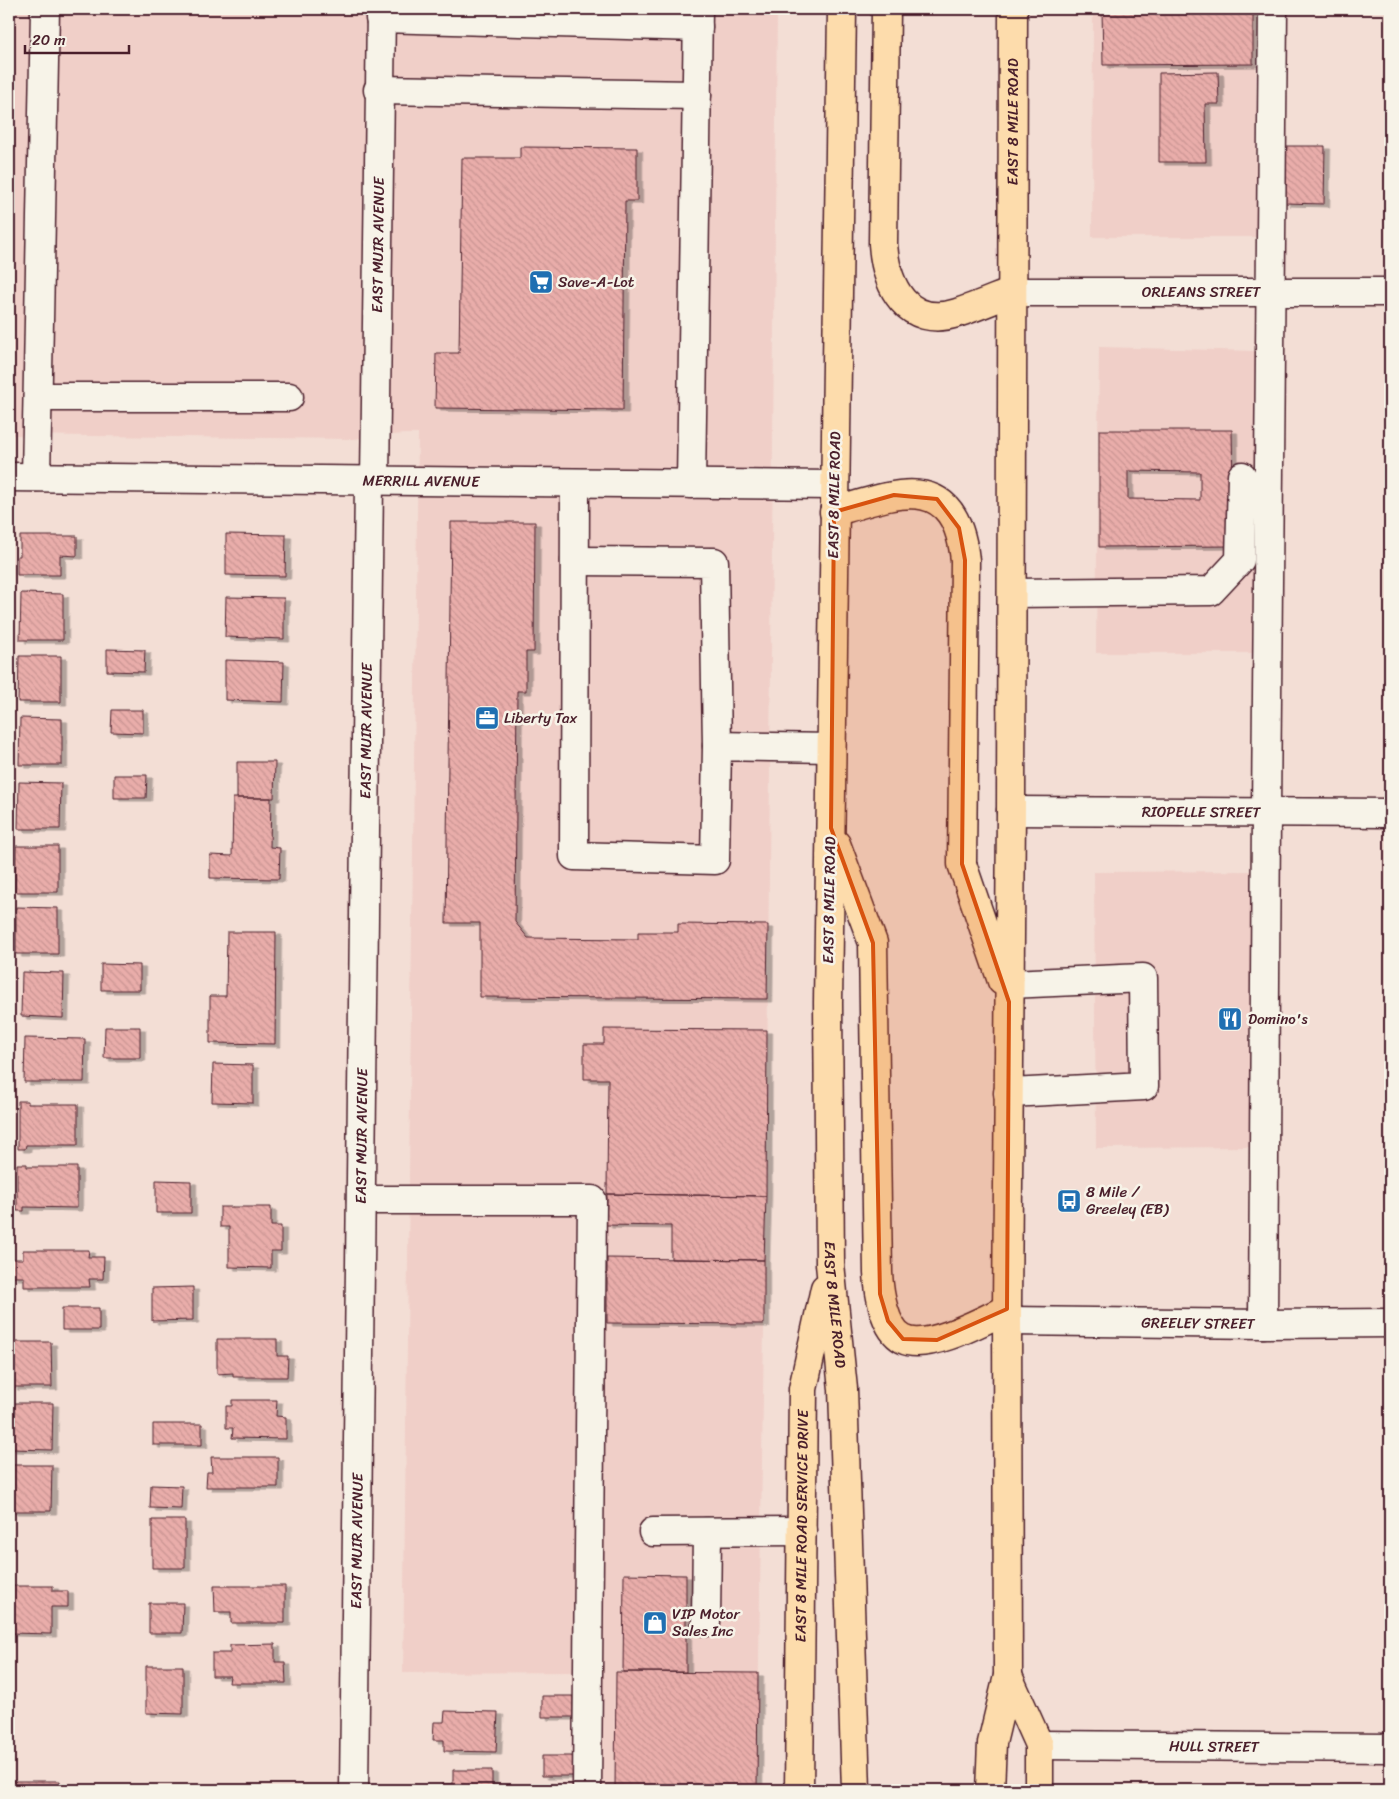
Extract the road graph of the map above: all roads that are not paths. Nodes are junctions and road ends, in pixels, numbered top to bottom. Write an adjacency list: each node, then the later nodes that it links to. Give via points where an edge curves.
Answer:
1 (45, 9): 13 (street)
2 (842, 9): 21 (highway, EAST 8 MILE ROAD)
3 (886, 9): 11 (highway, via 883,244 884,262 892,286 906,306 937,316 957,313)
4 (1013, 9): 11 (highway, EAST 8 MILE ROAD)
5 (1273, 9): 10 (street)
6 (380, 14): 7 (street); 8 (street, EAST MUIR AVENUE)
7 (698, 18): 9 (street)
8 (378, 90): 9 (street); 18 (street, EAST MUIR AVENUE)
9 (697, 95): 20 (street)
10 (1271, 291): 11 (street, ORLEANS STREET); 12 (street, ORLEANS STREET); 27 (street)
11 (1012, 292): 23 (highway, EAST 8 MILE ROAD)
12 (1390, 292)
13 (38, 397): 14 (street); 17 (street)
14 (289, 397)
15 (1242, 476): 23 (street, via 1240,560 1211,591)
16 (9, 477): 17 (street, MERRILL AVENUE)
17 (36, 477): 18 (street, MERRILL AVENUE)
18 (372, 481): 19 (street, MERRILL AVENUE); 32 (street, EAST MUIR AVENUE)
19 (575, 483): 20 (street, MERRILL AVENUE); 22 (street)
20 (691, 484): 21 (street, MERRILL AVENUE)
21 (834, 498): 25 (highway, EAST 8 MILE ROAD); 30 (highway, via 881,498 910,493 937,500 953,516 959,528 965,560 962,864)
22 (575, 561): 24 (street, via 714,562); 24 (street, via 574,856 714,860)
23 (1012, 593): 26 (highway, EAST 8 MILE ROAD)
24 (717, 746): 25 (street)
25 (831, 748): 29 (highway, EAST 8 MILE ROAD)
26 (1011, 811): 27 (street, RIOPELLE STREET); 30 (highway, EAST 8 MILE ROAD)
27 (1266, 812): 28 (street, RIOPELLE STREET); 36 (street)
28 (1390, 813)
29 (831, 828): 33 (highway, EAST 8 MILE ROAD, via 828,1003); 34 (highway, via 873,943 878,1273 888,1321 903,1339 913,1342 937,1340)
30 (1009, 993): 31 (highway, EAST 8 MILE ROAD); 31 (street, via 1143,978 1144,1086)
31 (1008, 1093): 34 (highway, EAST 8 MILE ROAD)
32 (361, 1200): 44 (street, EAST MUIR AVENUE); 45 (street, via 592,1200)
33 (830, 1264): 37 (highway, EAST 8 MILE ROAD SERVICE DRIVE, via 803,1389); 47 (highway, EAST 8 MILE ROAD, via 843,1388)
34 (1007, 1315): 36 (street, GREELEY STREET); 41 (highway, EAST 8 MILE ROAD)
35 (1390, 1323): 36 (street, GREELEY STREET)
36 (1263, 1324)
37 (802, 1531): 39 (street); 46 (highway, EAST 8 MILE ROAD SERVICE DRIVE)
38 (653, 1532): 39 (street)
39 (707, 1532): 40 (street)
40 (706, 1622)
41 (1008, 1676): 42 (highway, EAST 8 MILE ROAD); 48 (highway, EAST 8 MILE ROAD, via 992,1743)
42 (1039, 1745): 43 (street, HULL STREET); 49 (highway, EAST 8 MILE ROAD)
43 (1390, 1748)
44 (354, 1790)
45 (587, 1790)
46 (799, 1790)
47 (856, 1790)
48 (990, 1790)
49 (1039, 1790)

